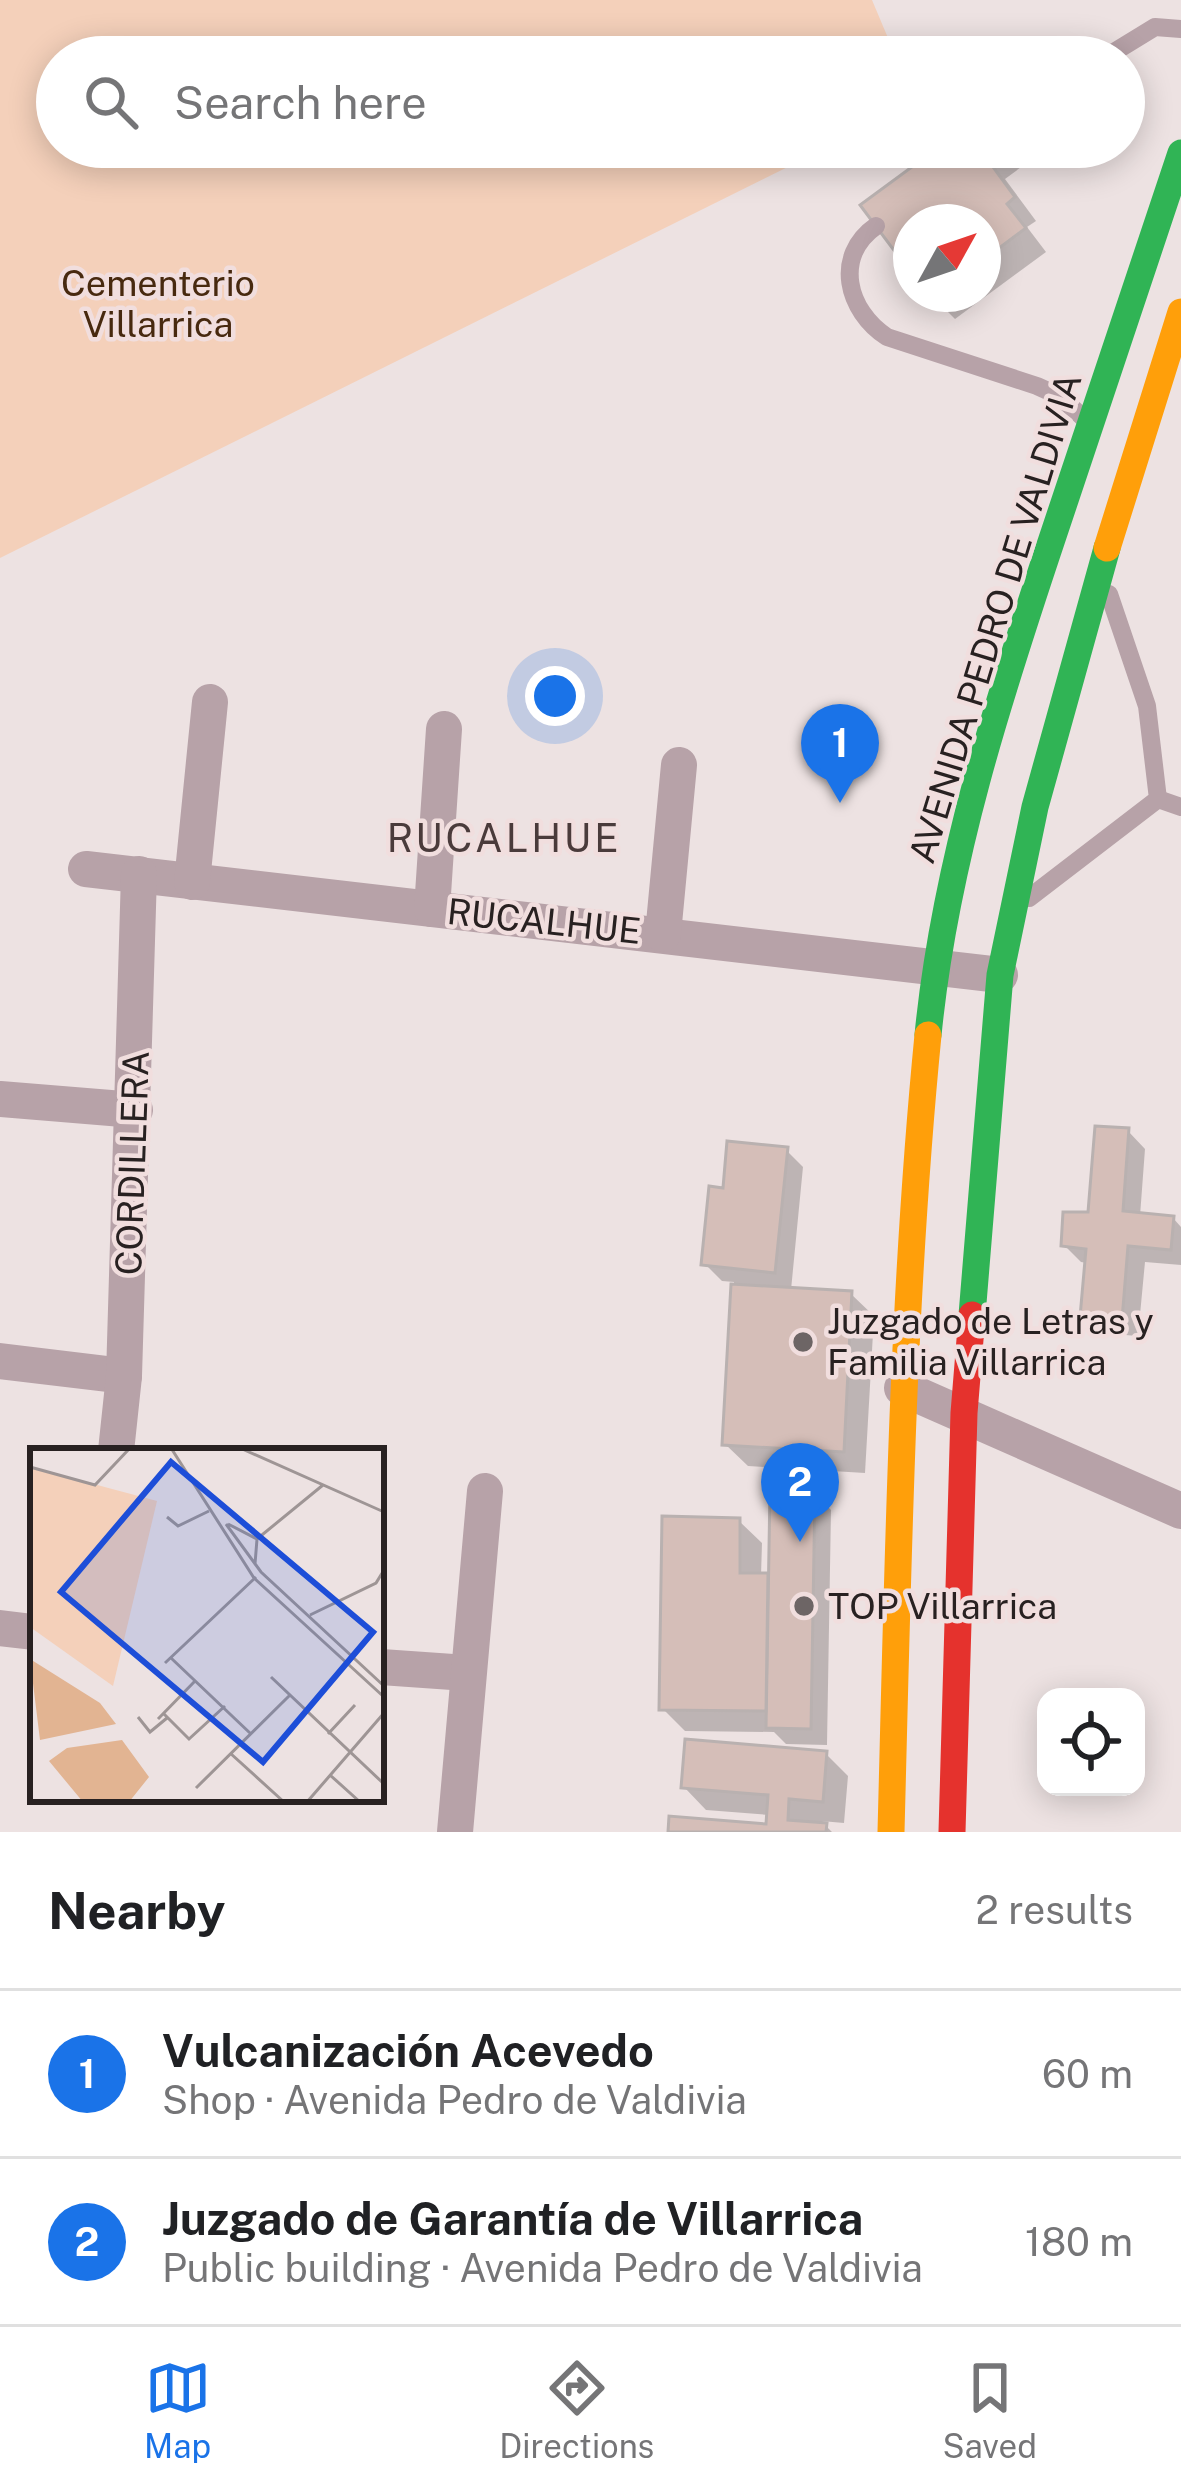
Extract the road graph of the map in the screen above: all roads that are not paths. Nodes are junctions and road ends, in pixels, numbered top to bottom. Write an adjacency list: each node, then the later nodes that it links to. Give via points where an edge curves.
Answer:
1 (1181, 29): 2 (lane, via 1155,27)
2 (1140, 36)
3 (1181, 153): 6 (main road, AVENIDA PEDRO DE VALDIVIA)
4 (876, 226): 6 (lane, via 850,264 852,298 872,327 1037,386)
5 (1181, 312): 7 (main road, AVENIDA PEDRO DE VALDIVIA)
6 (1090, 425): 19 (main road, AVENIDA PEDRO DE VALDIVIA, via 964,817)
7 (1100, 570): 11 (lane, via 1147,706); 17 (main road, AVENIDA PEDRO DE VALDIVIA)
8 (210, 702): 15 (street)
9 (444, 729): 16 (street)
10 (679, 765): 18 (street)
11 (1158, 800): 12 (lane); 17 (lane)
12 (1181, 807)
13 (86, 869): 14 (street, RUCALHUE)
14 (139, 874): 15 (street, RUCALHUE); 22 (street, CORDILLERA)
15 (193, 882): 16 (street, RUCALHUE)
16 (433, 909): 18 (street, RUCALHUE)
17 (1011, 911): 20 (main road, AVENIDA PEDRO DE VALDIVIA)
18 (663, 934): 19 (street, RUCALHUE)
19 (934, 964): 20 (street, RUCALHUE); 23 (main road, AVENIDA PEDRO DE VALDIVIA)
20 (1000, 975): 23 (main road, AVENIDA PEDRO DE VALDIVIA)
21 (0, 1099): 22 (street)
22 (135, 1110): 25 (street, CORDILLERA)
23 (947, 1206): 26 (main road, AVENIDA PEDRO DE VALDIVIA); 27 (main road, AVENIDA PEDRO DE VALDIVIA)
24 (0, 1361): 25 (street)
25 (124, 1376): 28 (street, CORDILLERA)
26 (902, 1388): 27 (street); 33 (main road, AVENIDA PEDRO DE VALDIVIA)
27 (964, 1413): 30 (street); 33 (main road, AVENIDA PEDRO DE VALDIVIA)
28 (116, 1448)
29 (485, 1491): 35 (street)
30 (1181, 1511)
31 (0, 1628): 32 (street)
32 (30, 1632)
33 (926, 1655): 37 (main road, AVENIDA PEDRO DE VALDIVIA); 38 (main road, AVENIDA PEDRO DE VALDIVIA)
34 (384, 1667): 35 (street)
35 (467, 1672): 36 (street)
36 (454, 1832)
37 (891, 1832)
38 (952, 1832)

